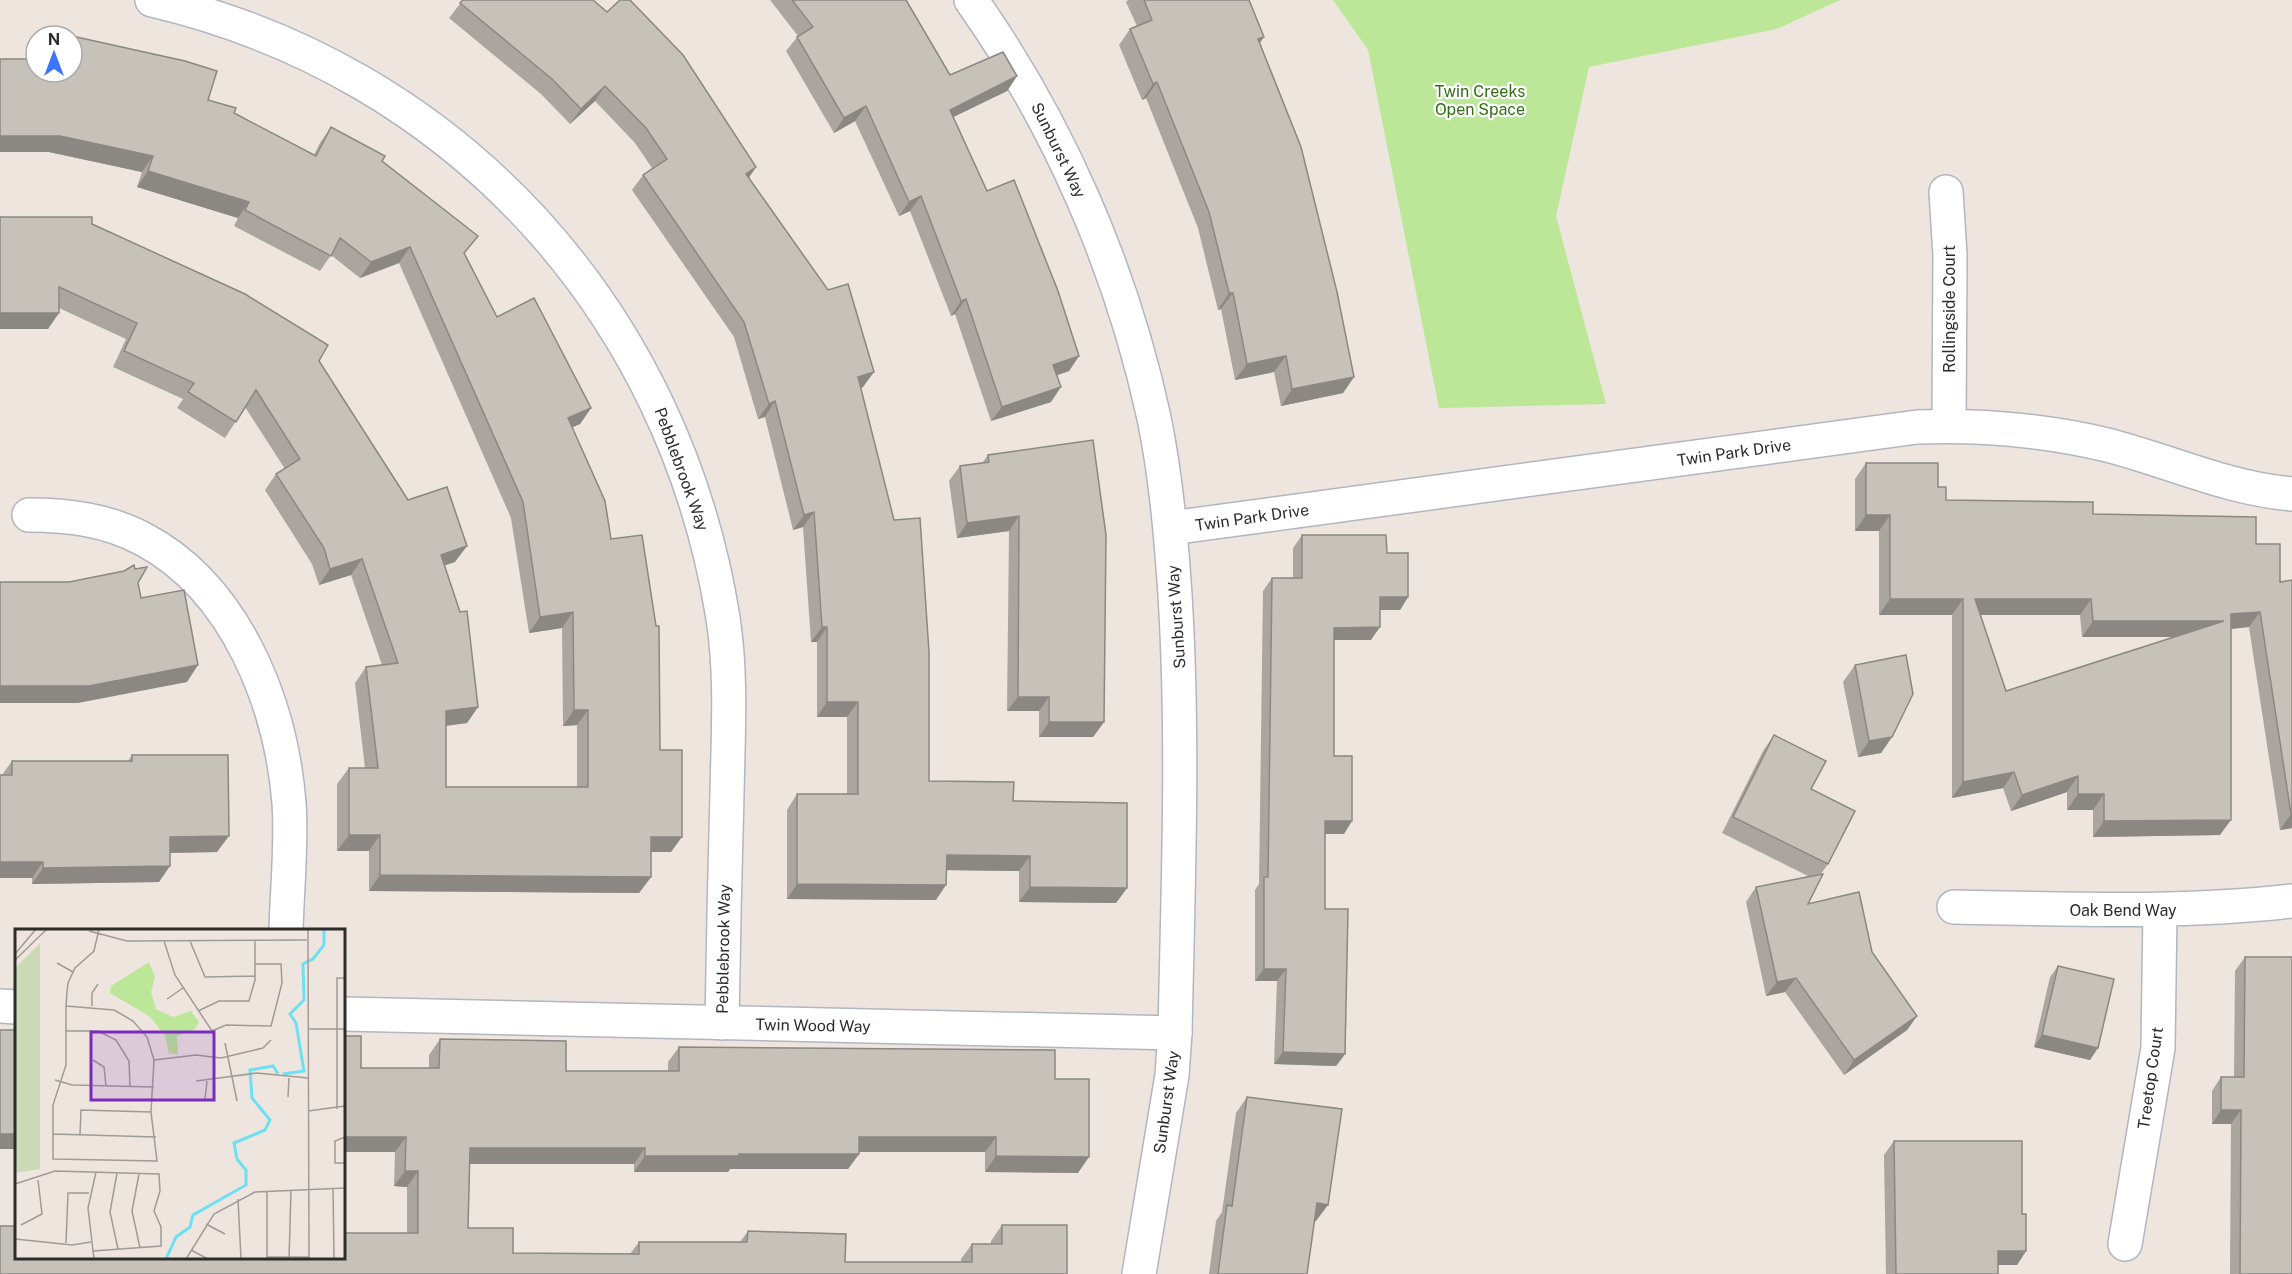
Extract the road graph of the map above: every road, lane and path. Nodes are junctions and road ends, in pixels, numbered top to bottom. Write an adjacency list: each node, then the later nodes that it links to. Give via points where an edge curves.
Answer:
1 (152, 0): 13 (street, Pebblebrook Way, via 200,11 273,37 342,70 408,110 469,157 525,210 576,269 620,332 657,399 686,471 709,545 723,621 729,697)
2 (971, 0): 7 (street, Sunburst Way, via 1029,90 1083,195 1124,306 1151,407)
3 (1946, 192): 4 (street, Rollingside Court, via 1950,255)
4 (1949, 426): 5 (street, Twin Park Drive, via 2018,429 2108,445 2200,476); 7 (street, Twin Park Drive)
5 (2292, 494)
6 (29, 515): 11 (street, via 86,519 143,539 191,575 228,620 245,648 279,740 289,804)
7 (1171, 528): 14 (street, Sunburst Way, via 1181,688)
8 (2292, 901): 10 (street, Oak Bend Way)
9 (1954, 907): 10 (street, Oak Bend Way)
10 (2160, 911): 15 (street, Treetop Court, via 2158,1048)
11 (286, 929)
12 (345, 1014): 13 (street, Twin Wood Way)
13 (722, 1023): 14 (street, Twin Wood Way)
14 (1175, 1033): 16 (street, Sunburst Way, via 1172,1075)
15 (2125, 1244)
16 (1139, 1274)

